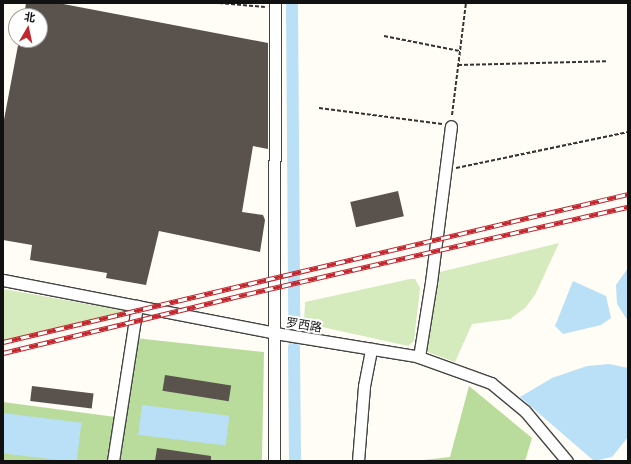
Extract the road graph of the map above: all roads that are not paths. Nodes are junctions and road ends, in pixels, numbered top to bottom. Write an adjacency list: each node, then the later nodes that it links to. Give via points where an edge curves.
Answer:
1 (275, 5): 5 (street)
2 (451, 126): 7 (street)
3 (3, 280): 4 (street, 罗西路)
4 (137, 306): 5 (street, 罗西路); 8 (street)
5 (275, 333): 6 (street, 罗西路); 9 (street)
6 (371, 349): 7 (street, 罗西路); 10 (street, via 364,386)
7 (419, 357): 11 (street, 罗西路, via 491,383 525,411)
8 (113, 461)
9 (274, 461)
10 (358, 461)
11 (567, 461)

